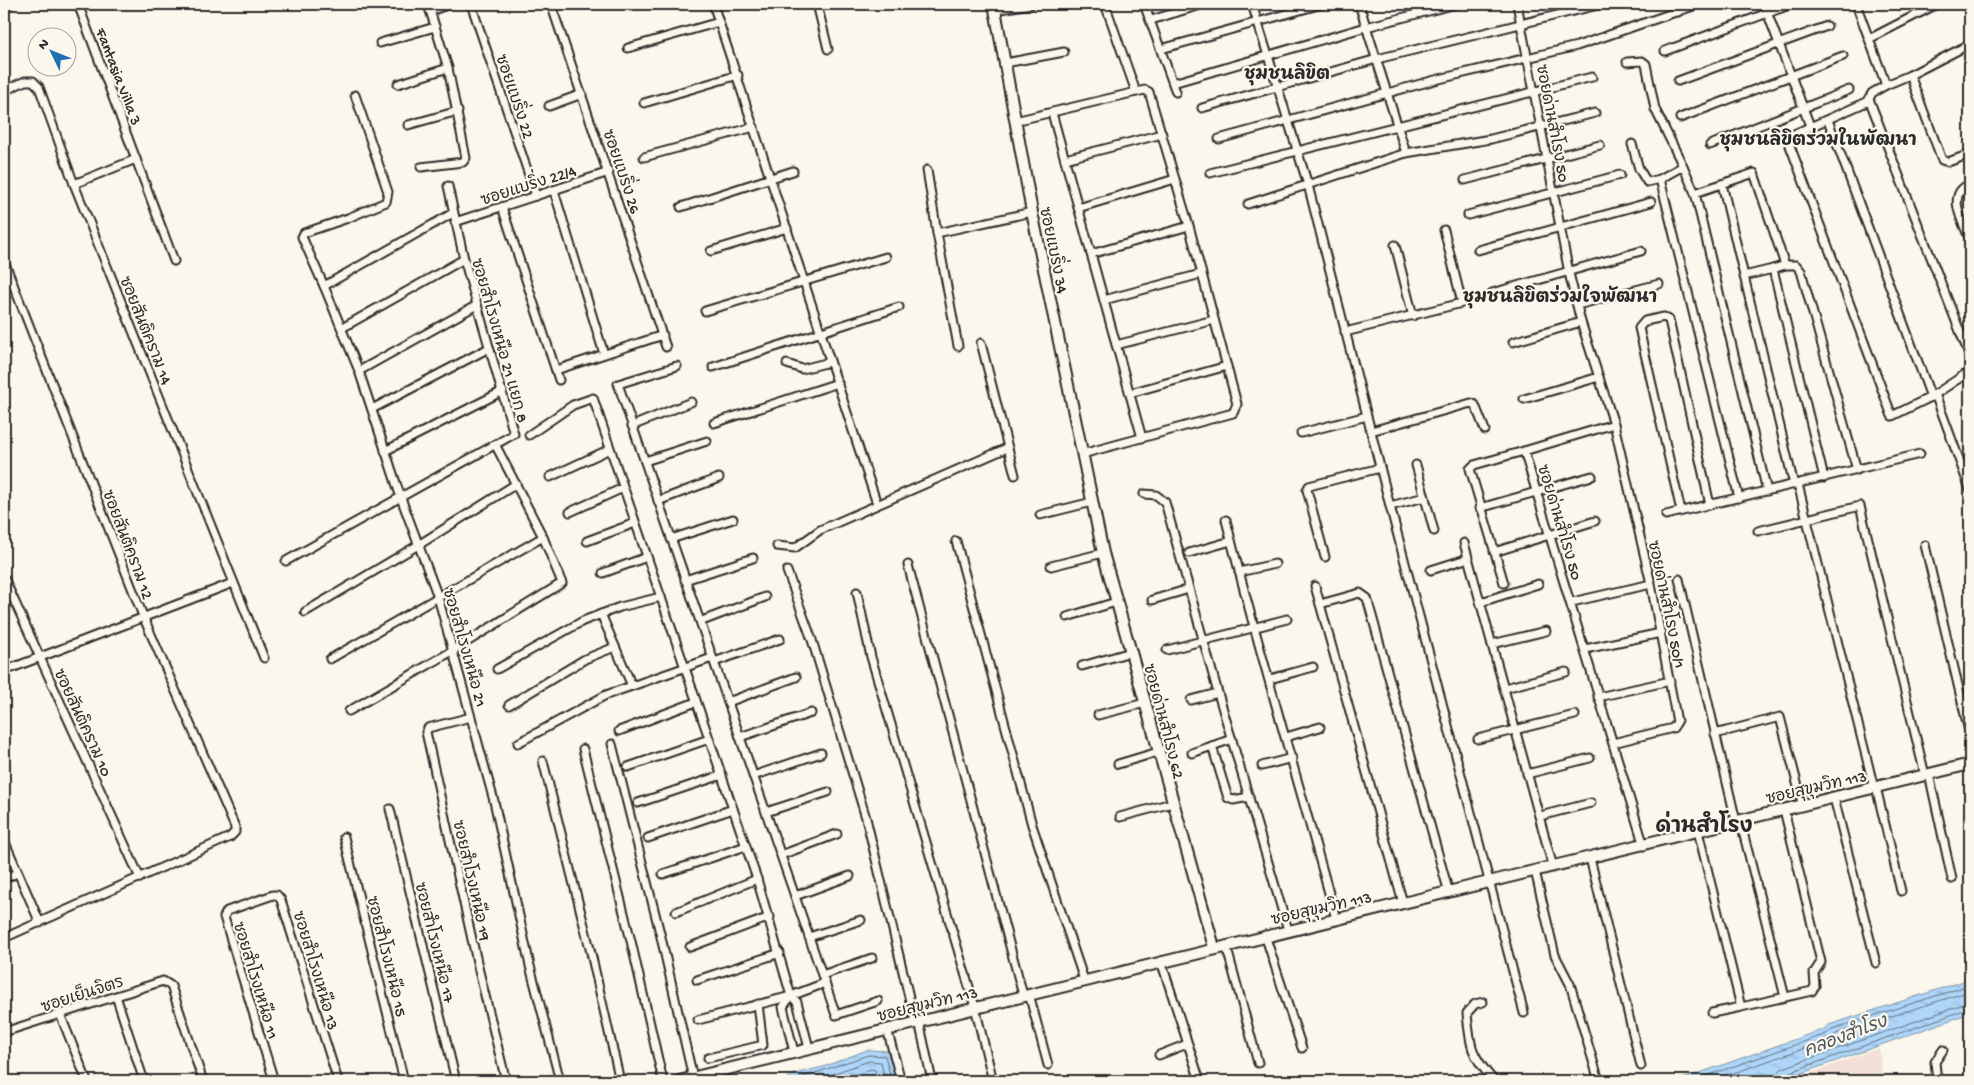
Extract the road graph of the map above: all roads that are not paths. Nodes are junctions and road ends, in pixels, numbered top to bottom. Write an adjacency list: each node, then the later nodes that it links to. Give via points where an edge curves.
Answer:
1 (9, 4): 24 (street)
2 (78, 4): 96 (street, Fantasia Villa 3)
3 (450, 4): 25 (street)
4 (471, 4): 117 (street, ซอยแบริ่ง 22)
5 (551, 4): 67 (street, ซอยแบริ่ง 26)
6 (713, 4): 30 (street)
7 (817, 4): 41 (street)
8 (1031, 4): 26 (street)
9 (1105, 4): 63 (street)
10 (1144, 4): 29 (street)
11 (1204, 4): 29 (street)
12 (1252, 4): 31 (street)
13 (1322, 4): 31 (street)
14 (1359, 4): 35 (street)
15 (1456, 4): 35 (street)
16 (1517, 4): 32 (street, ซอยด่านสำโรง 50)
17 (1602, 4): 32 (street)
18 (1674, 4): 27 (street)
19 (1699, 4): 27 (street)
20 (1764, 4): 28 (street)
21 (1792, 4): 28 (street)
22 (1856, 4): 36 (street)
23 (1938, 4): 36 (street)
24 (4, 6)
25 (429, 7): 34 (street)
26 (994, 7): 50 (main road, ซอยแบริ่ง 34)
27 (1678, 12): 47 (street, via 1577,46)
28 (1767, 13): 38 (street); 43 (street)
29 (1150, 20): 42 (street)
30 (720, 22): 40 (street); 52 (street)
31 (1259, 23): 42 (street); 45 (street)
32 (1520, 23): 47 (street, ซอยด่านสำโรง 50); 48 (street)
33 (1827, 26): 38 (street)
34 (434, 27): 37 (street); 51 (street)
35 (1366, 27): 45 (street); 48 (street)
36 (1869, 39): 59 (street)
37 (380, 43)
38 (1779, 44): 54 (street); 56 (street)
39 (1970, 44): 53 (street)
40 (628, 48)
41 (828, 49)
42 (1160, 49): 57 (street)
43 (1665, 51)
44 (1064, 52): 50 (street)
45 (1268, 55): 57 (street); 60 (street)
46 (1842, 56): 54 (street)
47 (1528, 58): 65 (street); 66 (street, ซอยด่านสำโรง 50)
48 (1377, 59): 60 (street); 65 (street)
49 (1627, 62): 98 (street, via 1642,61 1646,64 1654,109)
50 (1005, 63): 80 (main road, ซอยแบริ่ง 34)
51 (448, 68): 58 (street); 74 (street)
52 (738, 75): 70 (street); 84 (street)
53 (1910, 75): 59 (street); 93 (street, via 1942,160 1948,162)
54 (1791, 76): 72 (street); 78 (street)
55 (1592, 77): 66 (street)
56 (1678, 81)
57 (1173, 83): 64 (street)
58 (398, 84)
59 (1886, 85): 69 (street, via 1872,93)
60 (1278, 87): 73 (street); 77 (street)
61 (1849, 90): 72 (street)
62 (4, 91): 109 (street, ซอยสันติคราม 14, via 25,81 33,81 39,86)
63 (1136, 92): 75 (street); 86 (street, via 1149,92)
64 (1176, 92)
65 (1387, 92): 77 (street); 85 (street)
66 (1534, 93): 82 (street, ซอยด่านสำโรง 50); 85 (street)
67 (582, 94): 71 (street); 102 (street, ซอยแบริ่ง 26)
68 (355, 95): 150 (street, ซอยสำโรงเหนือ 21, via 388,192 386,202 302,234)
69 (1869, 102): 79 (street); 171 (street)
70 (644, 103)
71 (549, 106)
72 (1803, 107): 83 (street); 90 (street)
73 (1202, 108)
74 (458, 111): 81 (street); 99 (street, via 465,161)
75 (1052, 113): 80 (street); 97 (street)
76 (1595, 113): 82 (street)
77 (1288, 118): 87 (street); 91 (street)
78 (1680, 118)
79 (1828, 120): 83 (street); 185 (street)
80 (1015, 121): 123 (main road, ซอยแบริ่ง 34)
81 (408, 126)
82 (1540, 126): 92 (street, via 1491,139); 95 (street, ซอยด่านสำโรง 50)
83 (1810, 126): 185 (street, via 1794,134 1789,143 1892,416)
84 (754, 127): 94 (street); 105 (street)
85 (1397, 127): 91 (street); 92 (street)
86 (1162, 134): 97 (street); 106 (street)
87 (1219, 138)
88 (1632, 144): 107 (street, via 1645,181)
89 (1600, 145): 95 (street)
90 (1710, 145)
91 (1298, 151): 103 (street); 112 (street)
92 (1406, 153): 112 (street)
93 (1970, 154)
94 (644, 157)
95 (1547, 158): 108 (street); 116 (street, ซอยด่านสำโรง 50)
96 (136, 159): 109 (street); 140 (street, Fantasia Villa 3)
97 (1065, 159): 122 (street)
98 (1684, 166): 107 (street); 115 (street)
99 (421, 167)
100 (927, 170): 132 (street)
101 (793, 171): 105 (street)
102 (609, 172): 114 (street, ซอยแบริ่ง 22/4); 163 (street, ซอยแบริ่ง 26)
103 (1210, 173)
104 (1620, 175): 116 (street)
105 (771, 177): 121 (street); 128 (street)
106 (1175, 179): 122 (street); 127 (street)
107 (1660, 179): 224 (street)
108 (1466, 180)
109 (74, 184): 270 (street, ซอยสันติคราม 14)
110 (1722, 184): 115 (street); 143 (street, via 1751,172 1757,175); 147 (street)
111 (1970, 184): 130 (street, via 1959,192 1956,205)
112 (1308, 185): 119 (street); 161 (street)
113 (448, 186): 124 (street, ซอยสำโรงเหนือ 21 แยก 8)
114 (554, 191): 117 (street, ซอยแบริ่ง 22/4); 170 (street)
115 (1694, 193): 219 (street)
116 (1555, 194): 125 (street); 129 (street, ซอยด่านสำโรง 50)
117 (536, 196): 120 (street, ซอยแบริ่ง 22/4)
118 (1650, 202): 129 (street)
119 (1248, 204)
120 (502, 207): 126 (street, ซอยแบริ่ง 22/4); 177 (street)
121 (681, 207)
122 (1078, 208): 138 (street)
123 (1032, 212): 132 (street); 204 (main road, ซอยแบริ่ง 34)
124 (453, 213): 126 (street, ซอยสำโรงเหนือ 21 แยก 8); 150 (street)
125 (1468, 215)
126 (455, 222): 141 (street, ซอยสำโรงเหนือ 21 แยก 8)
127 (1189, 226): 138 (street); 146 (street)
128 (787, 228): 136 (street); 148 (street)
129 (1561, 229): 135 (street); 145 (street, ซอยด่านสำโรง 50)
130 (1968, 229): 133 (street)
131 (1444, 230): 157 (street, via 1462,303)
132 (937, 233): 167 (street)
133 (1970, 240)
134 (1395, 245): 157 (street)
135 (1478, 250)
136 (711, 251)
137 (1641, 251): 145 (street)
138 (1091, 254): 152 (street)
139 (886, 257): 148 (street)
140 (174, 260)
141 (464, 260): 153 (street, ซอยสำโรงเหนือ 21 แยก 8); 160 (street)
142 (4, 261): 287 (street, ซอยสันติคราม 12)
143 (1785, 265): 144 (street); 209 (street, via 1796,265 1801,272)
144 (1773, 268): 147 (street); 214 (street)
145 (1569, 273): 151 (street); 154 (street, ซอยด่านสำโรง 50)
146 (1201, 274): 152 (street); 158 (street)
147 (1744, 276): 216 (street)
148 (805, 281): 156 (street); 162 (street)
149 (1659, 284): 154 (street)
150 (324, 286): 160 (street, ซอยสำโรงเหนือ 21)
151 (1492, 294)
152 (1104, 300): 166 (street)
153 (477, 305): 169 (street, ซอยสำโรงเหนือ 21 แยก 8); 178 (street)
154 (1577, 305): 159 (street, ซอยด่านสำโรง 50)
155 (899, 307): 162 (street)
156 (705, 311)
157 (1413, 316): 161 (street)
158 (1214, 320): 166 (street); 176 (street)
159 (1581, 322): 164 (street); 180 (street, ซอยด่านสำโรง 50)
160 (342, 328): 178 (street, ซอยสำโรงเหนือ 21)
161 (1345, 332): 189 (street)
162 (820, 333): 172 (street); 175 (street)
163 (662, 335): 168 (street, ซอยแบริ่ง 26); 170 (street)
164 (1513, 342)
165 (980, 343): 200 (street)
166 (1116, 345): 184 (street)
167 (958, 346)
168 (666, 347)
169 (489, 348): 183 (street, ซอยสำโรงเหนือ 21 แยก 8); 188 (street)
170 (604, 354): 177 (street)
171 (1970, 357)
172 (830, 362): 173 (street, via 802,370); 182 (street)
173 (787, 364)
174 (677, 366): 192 (street, via 618,384)
175 (713, 366)
176 (1227, 366): 184 (street); 197 (street, via 1237,404 1233,413)
177 (556, 370): 181 (street)
178 (359, 371): 188 (street, ซอยสำโรงเหนือ 21)
179 (1970, 371): 185 (street)
180 (1599, 376): 186 (street); 191 (street, ซอยด่านสำโรง 50)
181 (559, 380)
182 (838, 383): 190 (street); 227 (street)
183 (502, 391): 199 (street, ซอยสำโรงเหนือ 21 แยก 8, via 514,432 512,438); 202 (street)
184 (1130, 393): 197 (street)
185 (1933, 395): 218 (street)
186 (1524, 399)
187 (692, 402): 192 (street)
188 (372, 409): 202 (street, ซอยสำโรงเหนือ 21)
189 (1367, 416): 194 (street); 195 (street)
190 (714, 423)
191 (1614, 424): 203 (street, ซอยด่านสำโรง 50); 273 (street, ซอยด่านสำโรง 50/1)
192 (632, 426): 206 (street)
193 (1485, 430): 194 (street, via 1476,405 1471,402)
194 (1371, 431): 208 (street)
195 (1301, 433)
196 (529, 435): 201 (street, via 574,405 593,398)
197 (1142, 438): 204 (street)
198 (707, 441): 206 (street)
199 (496, 446): 215 (street); 223 (street, ซอยสำโรงเหนือ 21 แยก 8)
200 (1007, 448): 210 (street); 227 (street)
201 (610, 449): 211 (street); 217 (street)
202 (385, 451): 223 (street, ซอยสำโรงเหนือ 21)
203 (1524, 451): 220 (street, ซอยด่านสำโรง 50); 230 (street, via 1471,467)
204 (1082, 454): 226 (main road, ซอยแบริ่ง 34)
205 (1920, 454): 209 (street)
206 (645, 462): 225 (street)
207 (1416, 465): 222 (street)
208 (1380, 468): 229 (street); 255 (street, via 1309,486)
209 (1857, 470): 214 (street)
210 (1015, 474)
211 (550, 476)
212 (1592, 476): 220 (street)
213 (719, 478): 225 (street)
214 (1824, 478): 216 (street)
215 (516, 484): 243 (street); 249 (street)
216 (1796, 485): 219 (street); 236 (street)
217 (624, 488): 232 (street); 239 (street)
218 (1970, 489)
219 (1767, 491): 224 (street)
220 (1536, 492): 230 (street); 242 (street, ซอยด่านสำโรง 50)
221 (1144, 494): 275 (street, via 1156,495 1165,502)
222 (1425, 497): 229 (street); 240 (street)
223 (402, 498): 249 (street, ซอยสำโรงเหนือ 21); 259 (street, ซอยสำโรงเหนือ 21 แยก 8)
224 (1739, 498): 228 (street)
225 (658, 501): 244 (street)
226 (1092, 502): 233 (street); 252 (main road, ซอยด่านสำโรง 62)
227 (877, 504): 251 (street, via 820,530 795,548)
228 (1710, 504): 231 (street); 231 (street, via 1669,320 1664,317 1645,321 1639,328)
229 (1390, 506): 391 (street)
230 (1480, 508): 253 (street)
231 (1680, 511): 234 (street)
232 (570, 512)
233 (1040, 515)
234 (1666, 515)
235 (733, 518): 244 (street)
236 (1807, 519): 241 (street); 356 (street, via 1860,506); 358 (street, via 1816,566)
237 (1226, 520): 247 (street)
238 (1595, 521): 242 (street)
239 (635, 523): 245 (street); 256 (street)
240 (1434, 531)
241 (1758, 531)
242 (1550, 535): 253 (street); 283 (street, ซอยด่านสำโรง 50)
243 (543, 537): 277 (street); 299 (street, via 562,578 559,586)
244 (671, 539): 269 (street)
245 (587, 541)
246 (956, 541): 415 (street, via 1032,826)
247 (1231, 541): 254 (street); 266 (street)
248 (1464, 543): 258 (street)
249 (420, 544): 277 (street, ซอยสำโรงเหนือ 21); 285 (street)
250 (1925, 545): 335 (street)
251 (777, 546)
252 (1104, 552): 262 (street); 281 (main road, ซอยด่านสำโรง 62)
253 (1494, 552): 271 (street)
254 (1189, 553)
255 (1325, 557)
256 (647, 558): 265 (street); 279 (street)
257 (753, 558): 269 (street)
258 (1469, 558): 263 (street); 282 (street)
259 (286, 561)
260 (1275, 564): 266 (street)
261 (908, 565): 417 (street)
262 (1051, 566)
263 (1430, 570)
264 (787, 571): 430 (street, via 812,640 866,818)
265 (603, 572)
266 (1239, 572): 291 (street)
267 (4, 578): 302 (street, ซอยสันติคราม 10)
268 (1679, 578): 332 (street)
269 (686, 580): 290 (street)
270 (233, 583): 287 (street); 303 (street, ซอยสันติคราม 14)
271 (1504, 583)
272 (1538, 584): 282 (street)
273 (1651, 584): 283 (street); 293 (street, ซอยด่านสำโรง 50/1)
274 (1315, 586): 284 (street)
275 (1189, 589): 280 (street); 295 (street)
276 (857, 592): 424 (street, via 871,657)
277 (438, 597): 299 (street, ซอยสำโรงเหนือ 21); 304 (street)
278 (765, 597): 290 (street)
279 (661, 598): 286 (street); 308 (street)
280 (1152, 600)
281 (1116, 602): 288 (street); 301 (main road, ซอยด่านสำโรง 62)
282 (1481, 602): 296 (street)
283 (1572, 602): 298 (street, ซอยด่านสำโรง 50)
284 (1320, 604): 393 (street, via 1360,593 1367,598); 396 (street)
285 (305, 612)
286 (601, 614): 297 (street); 309 (street)
287 (143, 616): 302 (street); 388 (street, ซอยสันติคราม 12, via 235,832)
288 (1067, 617)
289 (1287, 619): 291 (street)
290 (702, 622): 305 (street)
291 (1253, 627): 295 (street); 313 (street)
292 (1546, 631): 296 (street)
293 (1661, 634): 298 (street); 314 (street, ซอยด่านสำโรง 50/1)
294 (780, 639): 305 (street)
295 (1204, 640): 300 (street); 317 (street)
296 (1492, 644): 316 (street)
297 (615, 647): 315 (street); 323 (street, via 585,659)
298 (1585, 649): 318 (street, ซอยด่านสำโรง 50)
299 (454, 650): 324 (street); 328 (street, ซอยสำโรงเหนือ 21)
300 (1167, 650)
301 (1131, 652): 306 (street); 322 (main road, ซอยด่านสำโรง 62)
302 (39, 658): 310 (street); 388 (street, ซอยสันติคราม 10)
303 (264, 658)
304 (330, 659)
305 (713, 660): 308 (street); 321 (street)
306 (1082, 666)
307 (1313, 667): 313 (street)
308 (685, 668): 315 (street); 320 (street)
309 (497, 669)
310 (4, 671)
311 (1566, 672): 316 (street)
312 (796, 677): 321 (street)
313 (1270, 679): 334 (street)
314 (1670, 681): 318 (street); 340 (street, ซอยด่านสำโรง 50/1, via 1676,726)
315 (632, 686): 339 (street, via 606,695)
316 (1505, 688): 331 (street)
317 (1218, 693): 319 (street); 337 (street)
318 (1598, 697): 340 (street, ซอยด่านสำโรง 50)
319 (1191, 700)
320 (696, 702): 330 (street); 336 (street)
321 (728, 702): 333 (street)
322 (1145, 703): 326 (street); 344 (main road, ซอยด่านสำโรง 62)
323 (509, 705)
324 (348, 711)
325 (812, 713): 333 (street)
326 (1098, 715)
327 (1575, 716): 331 (street)
328 (472, 717): 452 (street, ซอยสำโรงเหนือ 19, via 428,728 426,732); 453 (street, ซอยสำโรงเหนือ 21)
329 (1320, 727): 334 (street)
330 (619, 731)
331 (1516, 731): 338 (street); 354 (street)
332 (1715, 734): 365 (street, via 1780,717); 372 (street)
333 (740, 736): 357 (street)
334 (1286, 736): 347 (street)
335 (1970, 736)
336 (709, 739): 353 (street); 355 (street)
337 (1232, 739): 342 (street); 360 (street)
338 (1478, 739)
339 (518, 743)
340 (1613, 743): 379 (street, ซอยด่านสำโรง 50)
341 (612, 744): 443 (street)
342 (1212, 746): 346 (street); 360 (street, via 1228,798)
343 (583, 749): 455 (street)
344 (1158, 752): 350 (street); 363 (main road, ซอยด่านสำโรง 62)
345 (821, 753): 357 (street)
346 (1192, 753)
347 (1292, 758): 352 (street); 399 (street)
348 (1590, 758): 354 (street)
349 (542, 760): 454 (street)
350 (1118, 764)
351 (1970, 764): 356 (main road, ซอยสุขุมวิท 113)
352 (1262, 766)
353 (628, 767)
354 (1528, 774): 370 (street)
355 (722, 775): 362 (street); 367 (street)
356 (1927, 775): 358 (main road, ซอยสุขุมวิท 113); 389 (street)
357 (753, 776): 369 (street)
358 (1875, 788): 361 (main road, ซอยสุขุมวิท 113); 392 (street)
359 (828, 792): 369 (street)
360 (1249, 797): 402 (street)
361 (1834, 798): 365 (main road, ซอยสุขุมวิท 113); 412 (street)
362 (638, 803)
363 (1172, 803): 371 (street); 408 (main road, ซอยด่านสำโรง 62)
364 (1591, 803): 370 (street)
365 (1803, 806): 368 (main road, ซอยสุขุมวิท 113)
366 (390, 809): 451 (street, ซอยสำโรงเหนือ 17)
367 (734, 809): 376 (street); 378 (street)
368 (1784, 810): 372 (main road, ซอยสุขุมวิท 113); 420 (street, via 1820,962 1814,973 1814,989)
369 (766, 812): 380 (street)
370 (1540, 816): 382 (street)
371 (1120, 817)
372 (1738, 820): 373 (main road, ซอยสุขุมวิท 113); 420 (street)
373 (1698, 831): 379 (main road, ซอยสุขุมวิท 113); 425 (street)
374 (837, 834): 380 (street)
375 (344, 837): 450 (street, ซอยสำโรงเหนือ 15)
376 (648, 838)
377 (4, 840): 384 (street)
378 (746, 846): 385 (street); 390 (street)
379 (1644, 846): 381 (main road, ซอยสุขุมวิท 113)
380 (781, 855): 394 (street)
381 (1590, 858): 382 (main road, ซอยสุขุมวิท 113); 442 (street)
382 (1553, 867): 383 (main road, ซอยสุขุมวิท 113)
383 (1535, 871): 391 (main road, ซอยสุขุมวิท 113); 462 (street, via 1555,955 1570,984)
384 (18, 873): 387 (street); 401 (street)
385 (664, 874)
386 (850, 876): 394 (street)
387 (4, 878)
388 (140, 878): 401 (street)
389 (1952, 878)
390 (757, 879): 397 (street); 398 (street)
391 (1489, 882): 393 (main road, ซอยสุขุมวิท 113); 426 (street)
392 (1902, 891)
393 (1448, 893): 396 (main road, ซอยสุขุมวิท 113)
394 (795, 896): 404 (street)
395 (250, 903): 448 (street, ซอยสำโรงเหนือ 11, via 228,910 224,917); 449 (street, ซอยสำโรงเหนือ 13, via 273,895 281,900)
396 (1403, 903): 399 (main road, ซอยสุขุมวิท 113)
397 (676, 912)
398 (770, 917): 407 (street); 409 (street)
399 (1336, 919): 402 (main road, ซอยสุขุมวิท 113)
400 (861, 920): 404 (street)
401 (40, 923): 405 (street)
402 (1288, 930): 403 (main road, ซอยสุขุมวิท 113)
403 (1265, 935): 406 (main road, ซอยสุขุมวิท 113); 435 (street)
404 (809, 937): 413 (street)
405 (4, 938)
406 (1226, 945): 408 (main road, ซอยสุขุมวิท 113); 440 (street)
407 (690, 946)
408 (1214, 948): 411 (main road, ซอยสุขุมวิท 113)
409 (780, 953): 414 (street); 419 (street)
410 (872, 958): 413 (street)
411 (1161, 961): 415 (main road, ซอยสุขุมวิท 113); 433 (street)
412 (1876, 963)
413 (822, 975): 416 (street)
414 (697, 980)
415 (1084, 980): 417 (main road, ซอยสุขุมวิท 113)
416 (825, 984): 419 (street); 421 (street, via 836,1015)
417 (1026, 994): 424 (main road, ซอยสุขุมวิท 113); 441 (street)
418 (116, 996): 428 (street, ซอยเย็นจิตร); 446 (street); 447 (street, ซอยเย็นจิตร, via 163,981 168,983)
419 (791, 996): 423 (street); 434 (street, via 797,1002); 437 (street, via 783,1007)
420 (1785, 997): 425 (street)
421 (878, 1001)
422 (1483, 1002): 461 (street, via 1475,1004 1468,1013 1470,1046 1478,1063)
423 (758, 1004): 429 (street); 439 (street, via 763,1045)
424 (975, 1007): 430 (main road, ซอยสุขุมวิท 113); 459 (street)
425 (1741, 1007): 427 (street)
426 (1524, 1013)
427 (1712, 1013)
428 (60, 1014): 432 (street, ซอยเย็นจิตร); 445 (street)
429 (698, 1020)
430 (917, 1021): 431 (main road, ซอยสุขุมวิท 113); 458 (street)
431 (888, 1028): 434 (main road, ซอยสุขุมวิท 113); 457 (street)
432 (4, 1032)
433 (1187, 1044): 438 (street); 460 (street)
434 (809, 1048): 437 (main road, ซอยสุขุมวิท 113)
435 (1302, 1048)
436 (1943, 1050): 463 (street, via 1935,1062)
437 (794, 1052): 444 (main road, ซอยสุขุมวิท 113)
438 (1159, 1056)
439 (708, 1058)
440 (1258, 1063)
441 (1048, 1065)
442 (1641, 1066)
443 (693, 1078): 444 (main road, ซอยสุขุมวิท 113); 456 (main road, ซอยสุขุมวิท 113)
444 (706, 1078)
445 (87, 1081)
446 (144, 1081)
447 (203, 1081)
448 (274, 1081)
449 (338, 1081)
450 (404, 1081)
451 (456, 1081)
452 (506, 1081)
453 (560, 1081)
454 (620, 1081)
455 (663, 1081)
456 (679, 1081)
457 (901, 1081)
458 (932, 1081)
459 (993, 1081)
460 (1200, 1081)
461 (1494, 1081)
462 (1599, 1081)
463 (1937, 1081)

